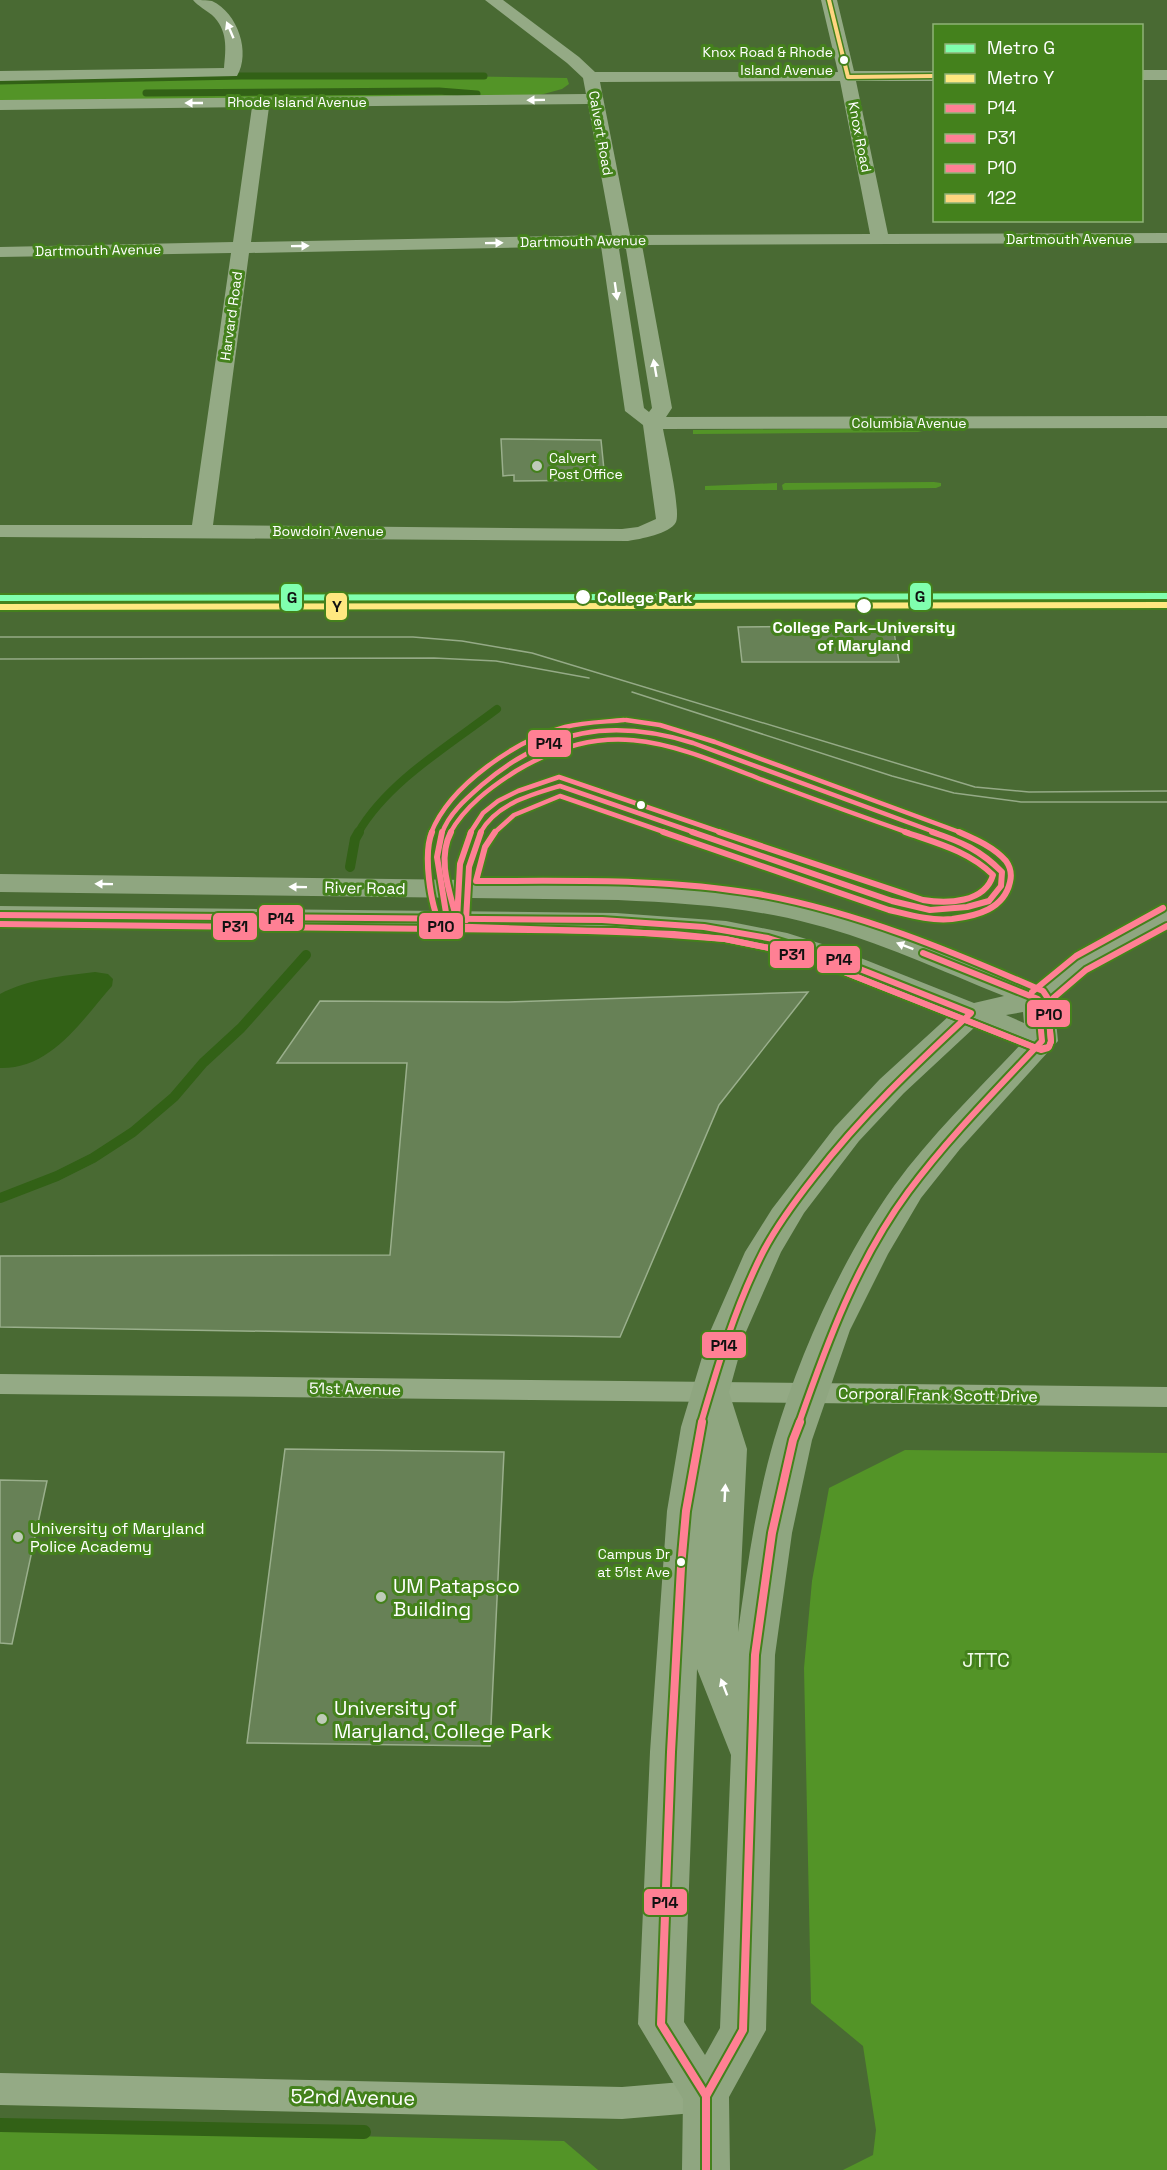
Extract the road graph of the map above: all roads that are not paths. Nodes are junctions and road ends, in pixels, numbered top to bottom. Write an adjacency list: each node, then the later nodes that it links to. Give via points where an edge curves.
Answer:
1 (201, 0): 6 (street, Rhode Island Avenue, one-way to 1, via 231,73 231,28)
2 (493, 0): 8 (street, Calvert Road)
3 (829, 0): 9 (street, Knox Road)
4 (1143, 75): 5 (street)
5 (1167, 75)
6 (0, 76)
7 (933, 76): 9 (street)
8 (591, 77): 9 (street); 10 (street, Calvert Road)
9 (848, 77): 14 (street, Knox Road)
10 (595, 99): 11 (street, Rhode Island Avenue, one-way to 11); 15 (street, Calvert Road)
11 (261, 103): 12 (street, Rhode Island Avenue, one-way to 12); 16 (street, Harvard Road)
12 (0, 105)
13 (1167, 238): 14 (street, Dartmouth Avenue)
14 (880, 239): 15 (street, Dartmouth Avenue)
15 (622, 241): 16 (street, Dartmouth Avenue, one-way to 15); 18 (street, Calvert Road, one-way to 15, via 662,408 634,246); 18 (street, one-way to 18, via 610,246 627,368 635,411)
16 (241, 247): 17 (street, Dartmouth Avenue); 21 (street, Harvard Road)
17 (0, 252)
18 (652, 422): 19 (street, Columbia Avenue); 20 (street, Calvert Road, via 666,521)
19 (1167, 422)
20 (655, 528): 21 (street, Bowdoin Avenue, via 622,535)
21 (202, 530): 22 (street, Bowdoin Avenue)
22 (0, 531)
23 (0, 883): 26 (main road, River Road, one-way to 23, via 831,920 754,902 700,895 610,890)
24 (0, 915): 27 (main road, River Road, via 563,921 726,930 777,940 827,956)
25 (1167, 916): 26 (main road, via 1081,963)
26 (1038, 999): 27 (main road); 28 (main road)
27 (971, 1013): 28 (main road, River Road); 30 (main road, via 847,1134 789,1209 763,1252 727,1334)
28 (1042, 1041): 31 (main road, via 948,1142 907,1193 870,1254 832,1330)
29 (0, 1384): 30 (street, 51st Avenue)
30 (710, 1391): 31 (street, Corporal Frank Scott Drive); 33 (main road, one-way to 30, via 716,1666 728,1449); 35 (main road, via 693,1468 681,1567 661,2024)
31 (809, 1393): 32 (street, Corporal Frank Scott Drive); 33 (main road, via 793,1440 772,1533 755,1655)
32 (1167, 1397)
33 (752, 1761): 35 (main road, via 743,2030)
34 (0, 2089): 35 (street, 52nd Avenue, via 622,2103)
35 (706, 2096): 36 (main road)
36 (705, 2170)

